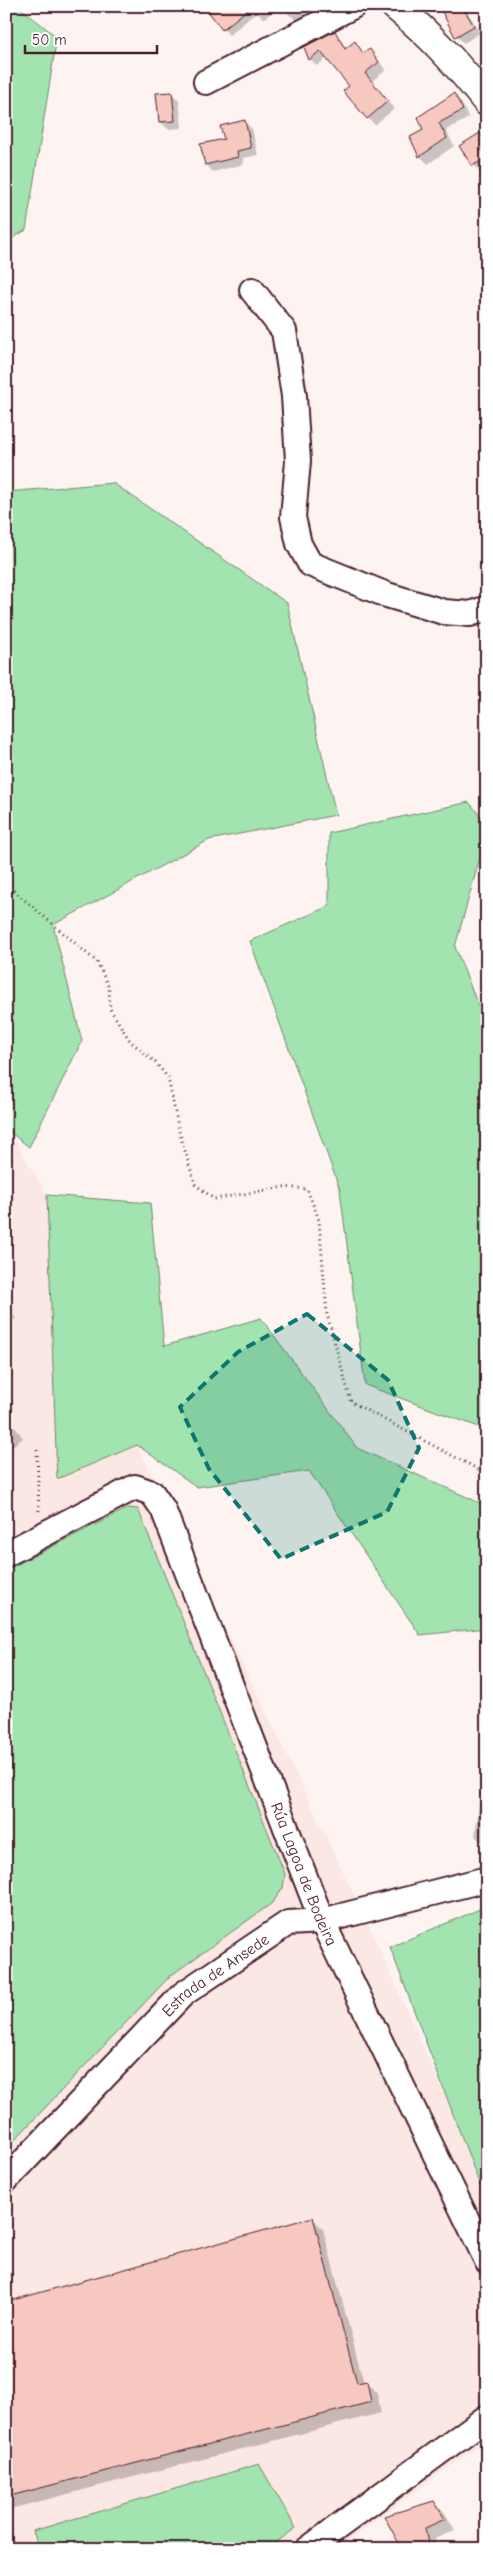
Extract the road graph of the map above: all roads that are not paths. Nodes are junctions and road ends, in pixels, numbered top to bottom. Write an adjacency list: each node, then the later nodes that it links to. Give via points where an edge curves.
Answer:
1 (353, 6): 3 (street)
2 (395, 6): 4 (main road, via 453,58)
3 (206, 82)
4 (487, 102)
5 (252, 290): 6 (street, via 284,331 294,396 298,461 293,518 299,544 310,564 387,595 444,612 470,614)
6 (487, 608)
7 (6, 1554): 9 (street, Rúa Lagoa de Bodeira, via 135,1487 152,1493 163,1509)
8 (487, 1879): 9 (street, Estrada de Ansede)
9 (322, 1921): 10 (street, Estrada de Ansede, via 288,1923 183,1994); 11 (street, Rúa Lagoa de Bodeira)
10 (6, 2180)
11 (487, 2261)
12 (487, 2417): 13 (street)
13 (308, 2549)

